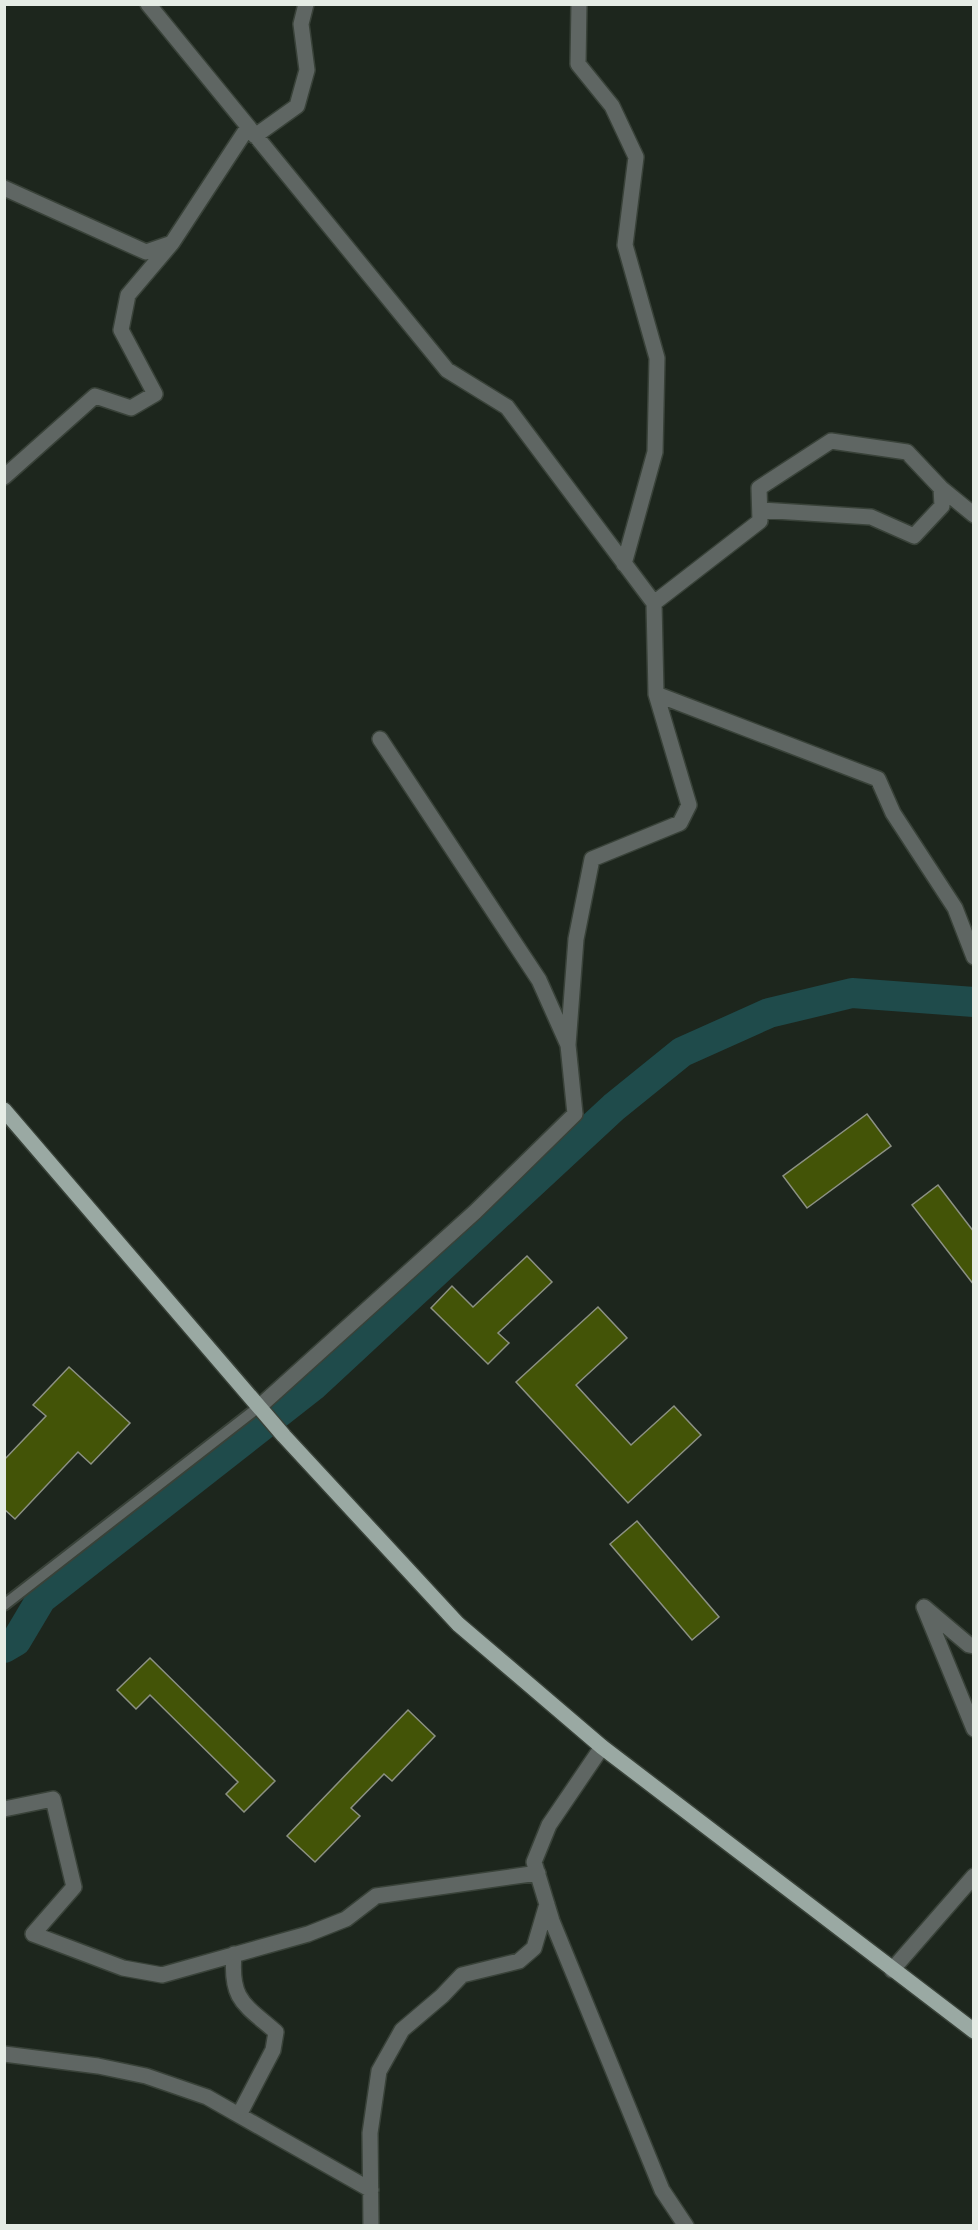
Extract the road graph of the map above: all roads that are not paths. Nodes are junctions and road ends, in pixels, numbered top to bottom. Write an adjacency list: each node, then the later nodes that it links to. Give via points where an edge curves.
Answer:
1 (148, 4): 4 (street)
2 (306, 4): 4 (street, via 301,24 307,70 297,106)
3 (579, 4): 11 (street, via 578,64 612,106 636,157 625,245 657,358 655,453)
4 (251, 131): 6 (street); 11 (street, via 447,370 507,407)
5 (4, 188): 6 (street, via 146,252)
6 (172, 243): 7 (street, via 128,295 121,330 155,394 131,408 95,396)
7 (4, 477)
8 (941, 488): 9 (street, via 942,506 914,536 871,518); 9 (street, via 907,452 831,441 759,488); 10 (street)
9 (759, 510): 12 (street, via 760,521)
10 (974, 515)
11 (624, 564): 12 (street)
12 (654, 603): 13 (street)
13 (656, 694): 15 (street, via 878,779 893,813 955,909); 16 (street, via 689,805 680,823 592,859 576,939)
14 (380, 739): 16 (street, via 539,980)
15 (974, 957)
16 (568, 1045): 18 (street, via 574,1114 475,1212)
17 (6, 1116): 18 (main road)
18 (260, 1406): 19 (lane); 22 (main road, via 458,1624)
19 (4, 1605)
20 (974, 1646): 21 (street, via 924,1607)
21 (974, 1729)
22 (602, 1747): 24 (street, via 549,1825 534,1862); 28 (main road)
23 (4, 1809): 27 (street, via 53,1799 74,1887 33,1934 123,1968 162,1975)
24 (538, 1873): 26 (street); 27 (street, via 376,1896 346,1919)
25 (974, 1876): 28 (street)
26 (547, 1904): 32 (street, via 534,1948 519,1961 462,1975 402,2030 379,2071 370,2133); 34 (street, via 662,2190)
27 (234, 1954): 31 (street, via 232,1977 239,1999 276,2032 273,2050)
28 (892, 1970): 29 (main road)
29 (974, 2031)
30 (4, 2054): 31 (street, via 146,2076 207,2097)
31 (239, 2115): 32 (street)
32 (371, 2190): 33 (street)
33 (372, 2226)
34 (686, 2226)

